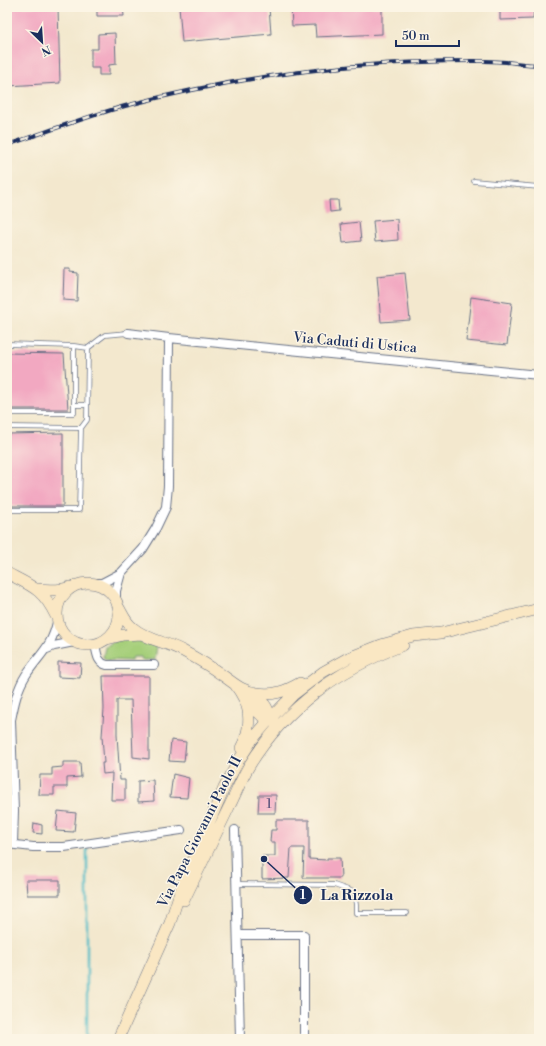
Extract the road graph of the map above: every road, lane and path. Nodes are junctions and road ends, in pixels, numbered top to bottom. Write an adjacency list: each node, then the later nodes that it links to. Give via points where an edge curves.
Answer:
1 (474, 180): 2 (lane)
2 (539, 187)
3 (128, 333): 4 (street, Via Caduti di Ustica); 7 (lane, via 105,335)
4 (169, 338): 8 (street, Via Caduti di Ustica); 16 (street, via 166,507 143,549)
5 (7, 344): 6 (lane)
6 (74, 346): 7 (lane); 9 (lane)
7 (88, 348): 10 (lane)
8 (539, 375)
9 (74, 405): 10 (lane); 11 (lane, via 74,413)
10 (87, 405): 13 (lane, via 87,420)
11 (7, 413)
12 (7, 427): 13 (lane)
13 (81, 428): 14 (lane, via 79,510)
14 (7, 510)
15 (7, 573): 19 (main road)
16 (121, 573): 17 (street, via 102,583); 20 (street, via 116,591)
17 (95, 583): 18 (main road); 20 (main road, via 106,588)
18 (75, 585): 19 (main road, via 66,589); 22 (main road, via 64,593 59,601)
19 (38, 589): 22 (main road)
20 (118, 604): 23 (main road, via 132,628); 25 (main road, via 119,617 116,628)
21 (539, 609): 24 (main road, Via Papa Giovanni Paolo II)
22 (57, 619): 26 (main road, via 64,634); 28 (street, via 55,632)
23 (143, 634): 25 (main road); 31 (main road, via 183,650 224,676)
24 (431, 635): 29 (main road, Via Papa Giovanni Paolo II, via 413,636); 33 (main road, Via Papa Giovanni Paolo II, via 352,668 318,689)
25 (107, 639): 27 (main road)
26 (74, 642): 27 (main road); 28 (street)
27 (95, 644): 30 (street, via 102,664)
28 (46, 649): 37 (street, via 25,677 13,705 11,720 14,811)
29 (371, 649): 31 (main road, Via Papa Giovanni Paolo II, via 362,648 351,652 281,693); 32 (main road, Via Papa Giovanni Paolo II, via 323,672 293,695)
30 (154, 665)
31 (242, 692): 32 (main road, via 263,717); 34 (main road, Via Papa Giovanni Paolo II, via 249,712 249,726 244,743 218,791)
32 (270, 719): 33 (main road); 34 (main road, Via Papa Giovanni Paolo II, via 239,760)
33 (279, 727): 40 (main road, Via Papa Giovanni Paolo II, via 246,772 182,904)
34 (217, 805): 40 (main road, Via Papa Giovanni Paolo II, via 182,886)
35 (181, 830): 37 (street, via 64,847)
36 (235, 830): 38 (street)
37 (10, 844)
38 (237, 884): 39 (lane, via 334,884 354,892 356,913); 41 (street)
39 (406, 913)
40 (170, 923): 42 (main road, Via Papa Giovanni Paolo II)
41 (238, 935): 43 (street); 44 (street, via 304,935)
42 (118, 1039)
43 (240, 1039)
44 (304, 1039)

